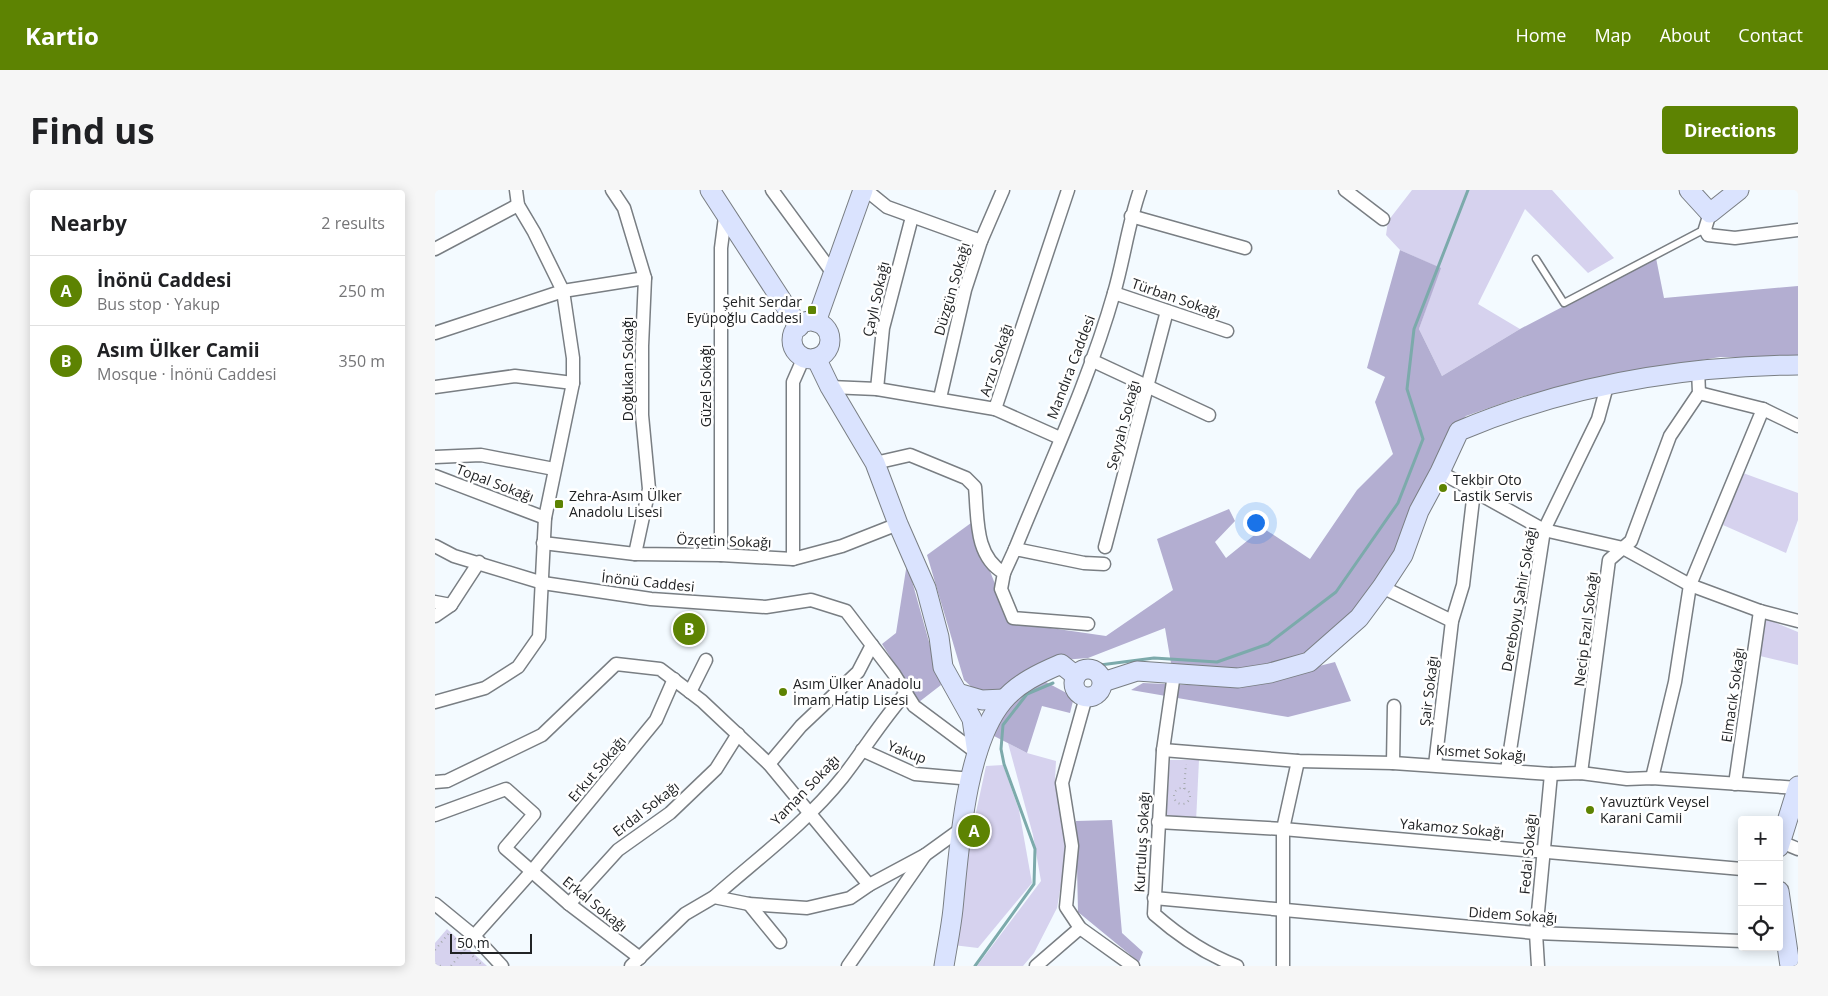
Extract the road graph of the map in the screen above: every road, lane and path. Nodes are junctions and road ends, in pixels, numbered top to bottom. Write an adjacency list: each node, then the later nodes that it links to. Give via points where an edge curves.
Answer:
1 (516, 190): 12 (street)
2 (611, 190): 24 (street, Doğukan Sokağı, via 624,208)
3 (710, 190): 14 (street)
4 (772, 190): 23 (street)
5 (865, 190): 15 (street, via 887,207); 23 (street)
6 (1003, 190): 19 (street, Düzgün Sokağı)
7 (1067, 190): 44 (street, Arzu Sokağı)
8 (1140, 190): 13 (street, Mandıra Caddesi)
9 (1345, 190): 16 (street)
10 (1689, 190): 17 (street)
11 (1739, 190): 17 (street)
12 (518, 205): 21 (street); 25 (street)
13 (1131, 216): 20 (street); 26 (street, Mandıra Caddesi)
14 (725, 217): 28 (street); 63 (street, Güzel Sokağı, via 721,248)
15 (912, 217): 19 (street); 40 (street, Çaylı Sokağı, via 883,328)
16 (1383, 219)
17 (1707, 221): 18 (street, via 1708,235 1735,238); 22 (lane, via 1564,303)
18 (1798, 230)
19 (981, 241): 42 (street, Düzgün Sokağı, via 965,290)
20 (1245, 248)
21 (435, 249)
22 (1536, 259)
23 (833, 272): 28 (street)
24 (645, 278): 25 (street); 62 (street, Doğukan Sokağı, via 642,415 649,489)
25 (563, 291): 30 (street); 35 (street, via 573,358)
26 (1115, 293): 27 (street, Türban Sokağı); 32 (street, Mandıra Caddesi)
27 (1167, 311): 29 (street, Türban Sokağı); 39 (street, Seyyah Sokağı)
28 (807, 325): 31 (street, via 793,336 793,342 797,353); 31 (street, via 826,329 830,341 826,353)
29 (1227, 332)
30 (435, 333)
31 (810, 358): 37 (street); 64 (street, via 793,382)
32 (1091, 360): 39 (street); 47 (street, Mandıra Caddesi)
33 (1798, 365): 34 (street)
34 (1698, 370): 38 (street); 41 (street)
35 (573, 383): 36 (street, via 515,376); 50 (street)
36 (435, 386)
37 (830, 386): 40 (street, Arzu Sokağı); 49 (street)
38 (1607, 386): 51 (street, via 1526,406 1459,430); 56 (street, Dereboyu Şahir Sokağı, via 1598,419)
39 (1149, 388): 45 (street); 59 (street, Seyyah Sokağı)
40 (877, 389): 42 (street, Arzu Sokağı)
41 (1699, 393): 43 (street); 60 (street, Necip Fazıl Sokağı, via 1670,436 1631,540)
42 (940, 398): 44 (street, Arzu Sokağı)
43 (1763, 409): 46 (street); 69 (street)
44 (995, 410): 47 (street)
45 (1209, 415)
46 (1798, 426)
47 (1060, 438): 61 (street, Mandıra Caddesi)
48 (435, 457): 50 (street, via 481,455)
49 (875, 463): 55 (street); 67 (street, via 910,455 966,478 975,487 977,531 991,566)
50 (553, 468): 54 (street)
51 (1440, 472): 53 (street); 70 (street, via 1419,511 1403,555)
52 (435, 476): 54 (street, Topal Sokağı)
53 (1474, 491): 56 (street); 75 (street, Şair Sokağı, via 1463,585)
54 (545, 518): 57 (street)
55 (898, 524): 64 (street, Özçetin Sokağı, via 842,546); 86 (street, via 926,588 943,667)
56 (1544, 530): 60 (street); 102 (street, Dereboyu Şahir Sokağı)
57 (543, 543): 62 (street, Özçetin Sokağı); 68 (street)
58 (435, 546): 65 (street, İnönü Caddesi, via 454,556)
59 (1105, 547)
60 (1623, 548): 69 (street); 103 (street, Necip Fazıl Sokağı, via 1609,560)
61 (1015, 549): 66 (street); 67 (street, Mandıra Caddesi)
62 (635, 554): 63 (street, Özçetin Sokağı)
63 (721, 555): 64 (street, Özçetin Sokağı)
64 (793, 559)
65 (479, 562): 68 (street, İnönü Caddesi); 72 (street)
66 (1104, 564)
67 (1003, 573): 77 (street, via 1001,589 1013,618)
68 (543, 583): 78 (street, İnönü Caddesi, via 651,600 766,607 811,600 846,611); 90 (street, via 539,637 518,667 485,688)
69 (1691, 585): 73 (street); 105 (street, via 1675,682)
70 (1382, 587): 75 (street); 80 (street, via 1359,618 1309,662 1237,678)
71 (435, 602): 72 (street)
72 (451, 605): 74 (street)
73 (1760, 611): 76 (street); 108 (street, Elmacık Sokağı)
74 (435, 616)
75 (1452, 621): 101 (street, Şair Sokağı)
76 (1798, 621)
77 (1089, 624)
78 (872, 645): 85 (street, İnönü Caddesi); 100 (street, via 859,672 801,726)
79 (706, 660): 84 (street)
80 (1174, 674): 83 (street, via 1137,671); 95 (street, Kurtuluş Sokağı)
81 (1076, 676): 83 (street, via 1082,669 1092,668); 87 (street, via 1075,689); 88 (street, via 1061,664 1033,677)
82 (675, 679): 84 (street); 107 (street, via 660,669 616,664 542,735 447,780); 120 (street, Erkut Sokağı, via 656,720)
83 (1103, 682): 87 (street, via 1098,693)
84 (691, 692): 93 (street)
85 (906, 693): 94 (street, Yaman Sokağı); 97 (street, İnönü Caddesi, via 914,706)
86 (958, 693): 89 (street); 92 (street)
87 (1086, 697): 129 (street, via 1062,783 1072,846 1066,907)
88 (1004, 699): 89 (street); 92 (street)
89 (982, 700): 92 (street)
90 (435, 702)
91 (1394, 706): 99 (street)
92 (981, 719): 97 (street)
93 (738, 734): 100 (street); 125 (street, Erdal Sokağı, via 716,769 670,813 618,850)
94 (862, 750): 106 (street, Yakup, via 915,774); 111 (street, Yaman Sokağı, via 841,779)
95 (1163, 750): 96 (street, Kısmet Sokağı); 113 (street, Kurtuluş Sokağı)
96 (1187, 752): 98 (street, Kısmet Sokağı); 110 (path)
97 (977, 754): 106 (street)
98 (1297, 761): 99 (street, Kısmet Sokağı); 115 (street)
99 (1393, 762): 101 (street, Kısmet Sokağı)
100 (769, 764): 111 (street)
101 (1435, 765): 102 (street, Kısmet Sokağı)
102 (1507, 770): 104 (street, Kısmet Sokağı)
103 (1581, 773): 104 (street, Kısmet Sokağı); 105 (street, Kısmet Sokağı, via 1627,779)
104 (1551, 774): 117 (street, Fedai Sokağı)
105 (1652, 778): 108 (street, Kısmet Sokağı)
106 (972, 779): 114 (street)
107 (435, 782)
108 (1735, 784): 109 (street, Kısmet Sokağı)
109 (1798, 787): 116 (street)
110 (1183, 789): 110 (path, via 1174,796 1178,803 1183,804 1190,798 1188,791)
111 (809, 813): 121 (street); 122 (street, Yaman Sokağı)
112 (435, 815): 120 (street, via 506,789 534,814 505,848)
113 (1158, 822): 115 (street, Yakamoz Sokağı); 123 (street, Kurtuluş Sokağı)
114 (961, 829): 118 (street); 144 (street)
115 (1283, 829): 117 (street, Yakamoz Sokağı); 128 (street)
116 (1786, 846)
117 (1543, 850): 119 (street, Yakamoz Sokağı, via 1619,860); 130 (street, Fedai Sokağı)
118 (925, 855): 121 (street); 139 (street)
119 (1738, 869)
120 (532, 871): 125 (street, Erkal Sokağı); 131 (street, Erkut Sokağı)
121 (869, 884): 126 (street, via 850,898 807,908)
122 (714, 897): 126 (street); 137 (street, Yaman Sokağı, via 685,914)
123 (1154, 898): 128 (street, Didem Sokağı); 147 (street, Kurtuluş Sokağı, via 1154,914 1175,932 1214,957)
124 (435, 904): 131 (street)
125 (569, 904): 137 (street, Erkal Sokağı)
126 (749, 904): 133 (street)
127 (1780, 906): 134 (street)
128 (1283, 911): 130 (street, Didem Sokağı); 148 (street)
129 (1080, 928): 145 (street); 146 (street)
130 (1537, 933): 132 (street, Didem Sokağı); 149 (street, Fedai Sokağı)
131 (474, 936): 135 (path); 143 (street)
132 (1738, 941)
133 (780, 942)
134 (1784, 943): 150 (street)
135 (465, 948): 136 (path, via 449,933); 141 (path); 142 (path)
136 (435, 950)
137 (636, 962)
138 (435, 964): 140 (path)
139 (854, 964)
140 (441, 966)
141 (451, 966)
142 (483, 966)
143 (503, 966)
144 (944, 966)
145 (1035, 966)
146 (1133, 966)
147 (1237, 966)
148 (1283, 966)
149 (1538, 966)
150 (1790, 966)

